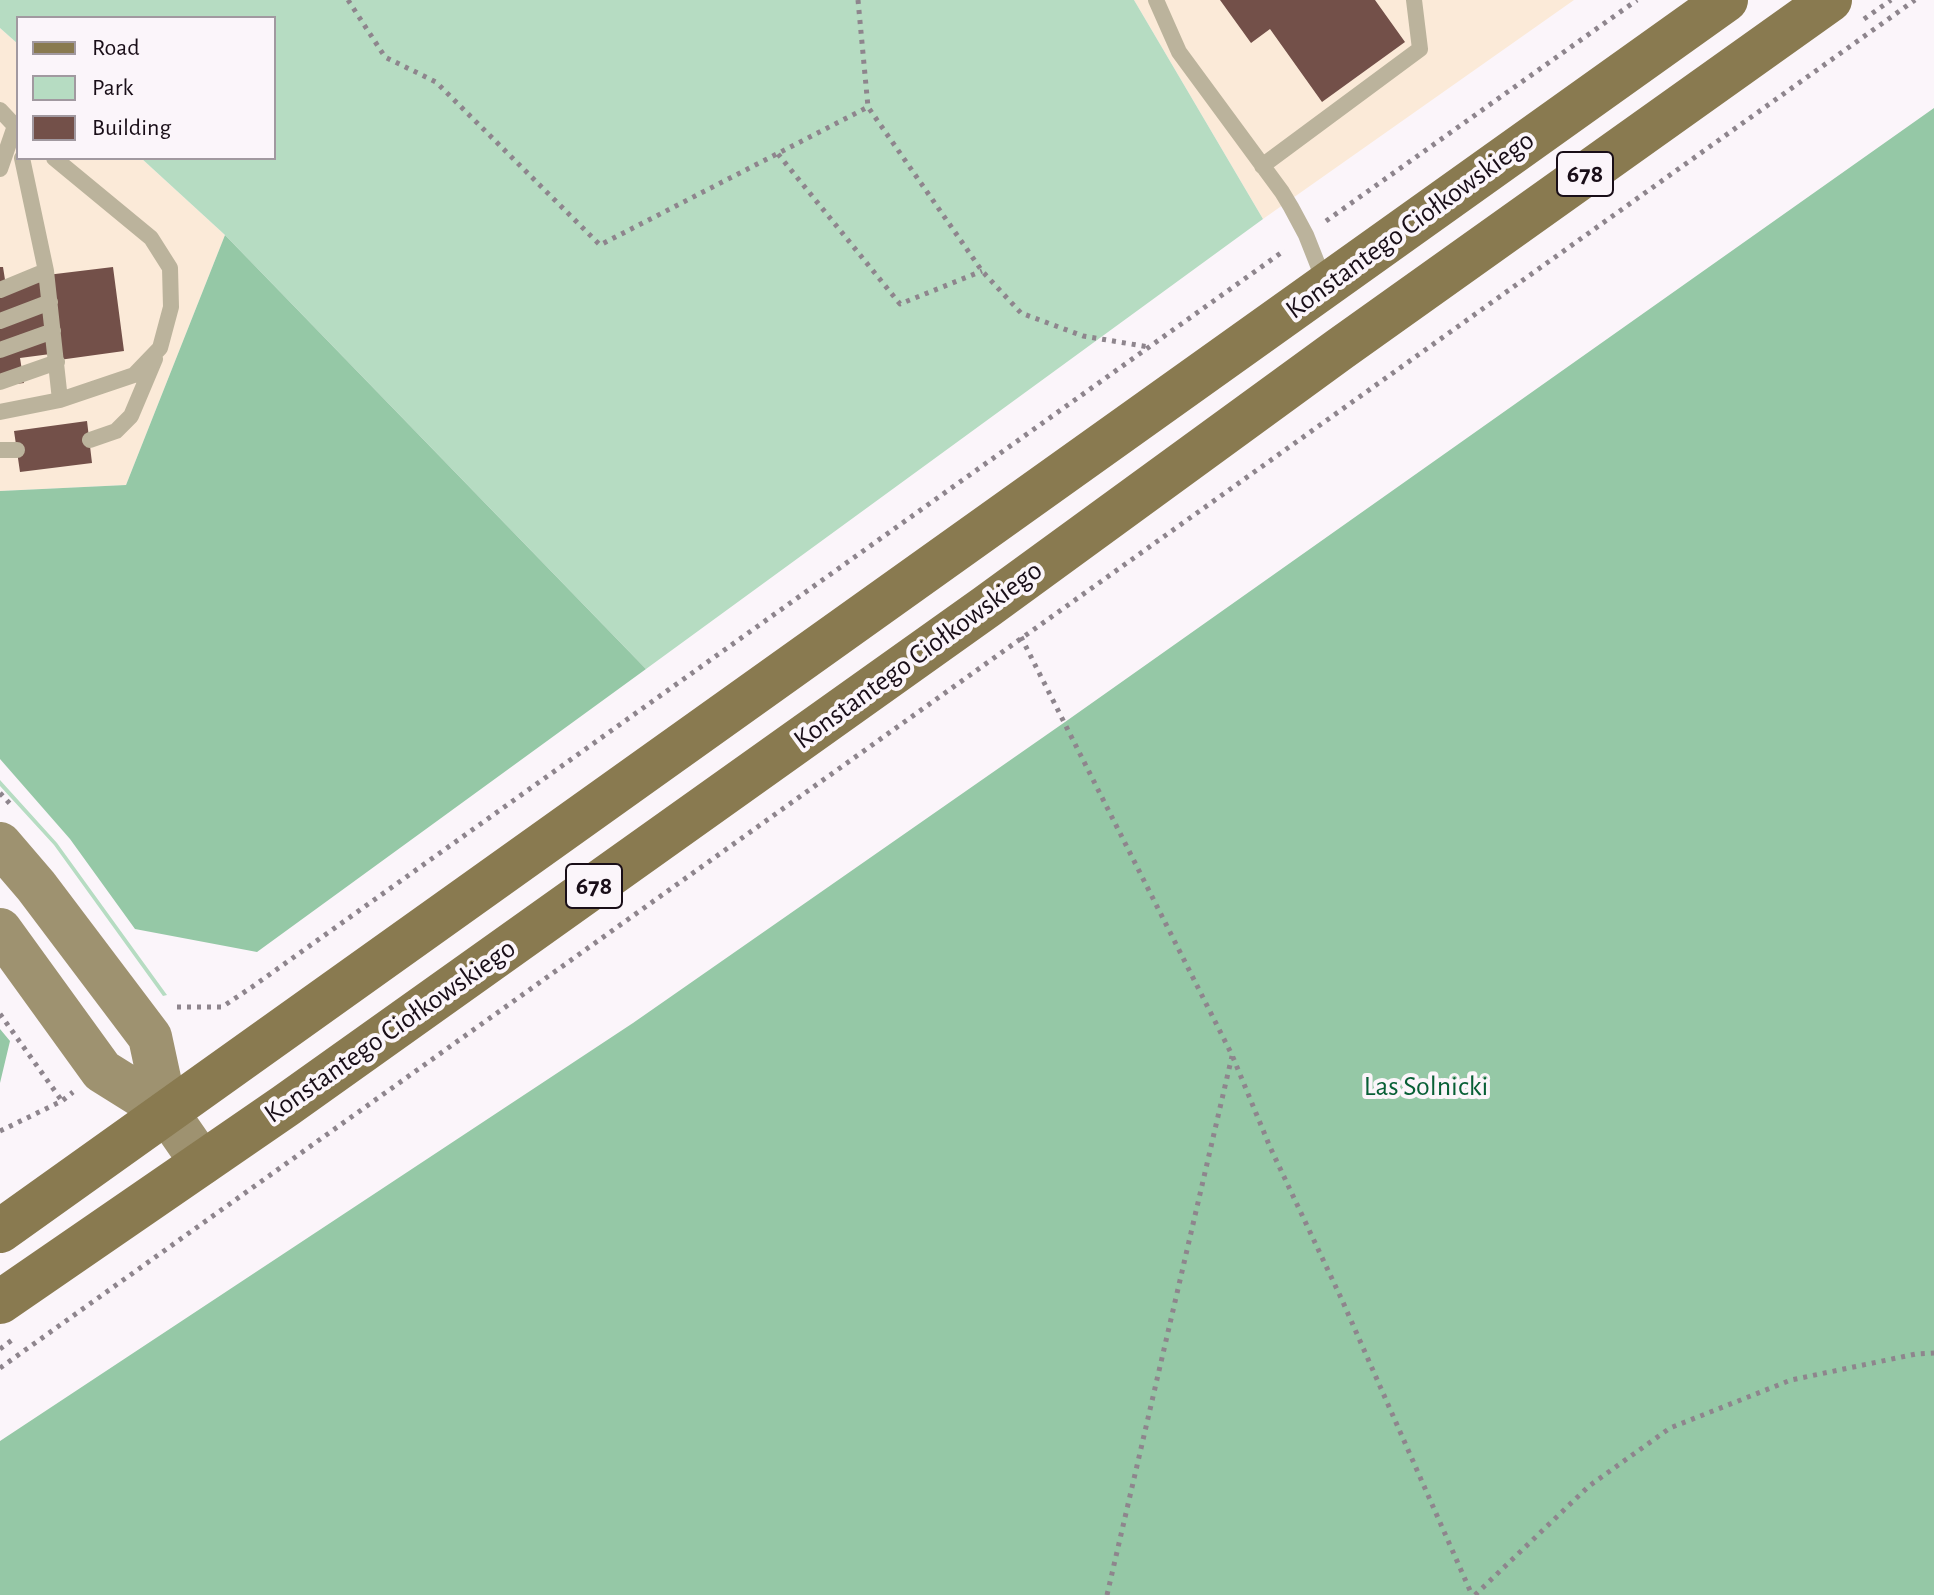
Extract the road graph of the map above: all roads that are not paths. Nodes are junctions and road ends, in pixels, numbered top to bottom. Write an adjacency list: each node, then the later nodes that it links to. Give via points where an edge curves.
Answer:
1 (1156, 0): 10 (lane, via 1179,52)
2 (1414, 0): 10 (lane, via 1420,49)
3 (1726, 0): 12 (main road, Konstantego Ciołkowskiego / 678)
4 (1830, 0): 13 (main road, Konstantego Ciołkowskiego / 678)
5 (0, 110): 6 (lane)
6 (16, 131)
7 (16, 134): 11 (lane)
8 (22, 160): 14 (lane)
9 (56, 160): 20 (lane, via 151,238 170,268 171,307)
10 (1262, 166): 15 (lane, via 1306,235)
11 (0, 169)
12 (1463, 186): 13 (main road); 15 (main road, Konstantego Ciołkowskiego / 678)
13 (1496, 238): 21 (main road, Konstantego Ciołkowskiego / 678)
14 (46, 271): 16 (lane); 17 (lane)
15 (1325, 285): 21 (main road); 30 (main road, Konstantego Ciołkowskiego / 678)
16 (0, 290)
17 (50, 302): 18 (lane); 19 (lane)
18 (0, 321)
19 (53, 331): 22 (lane); 23 (lane)
20 (160, 348): 25 (lane, via 134,375); 27 (lane, via 131,416 116,431)
21 (1340, 349): 31 (main road, Konstantego Ciołkowskiego / 678)
22 (0, 350)
23 (57, 362): 24 (lane); 25 (lane)
24 (0, 382)
25 (60, 400): 26 (lane)
26 (0, 412)
27 (90, 440)
28 (0, 844): 30 (main road, via 150,1037)
29 (0, 930): 30 (main road, via 102,1071)
30 (166, 1111): 31 (main road); 32 (main road, Konstantego Ciołkowskiego / 678)
31 (202, 1163): 33 (main road, Konstantego Ciołkowskiego / 678)
32 (0, 1231)
33 (0, 1302)

